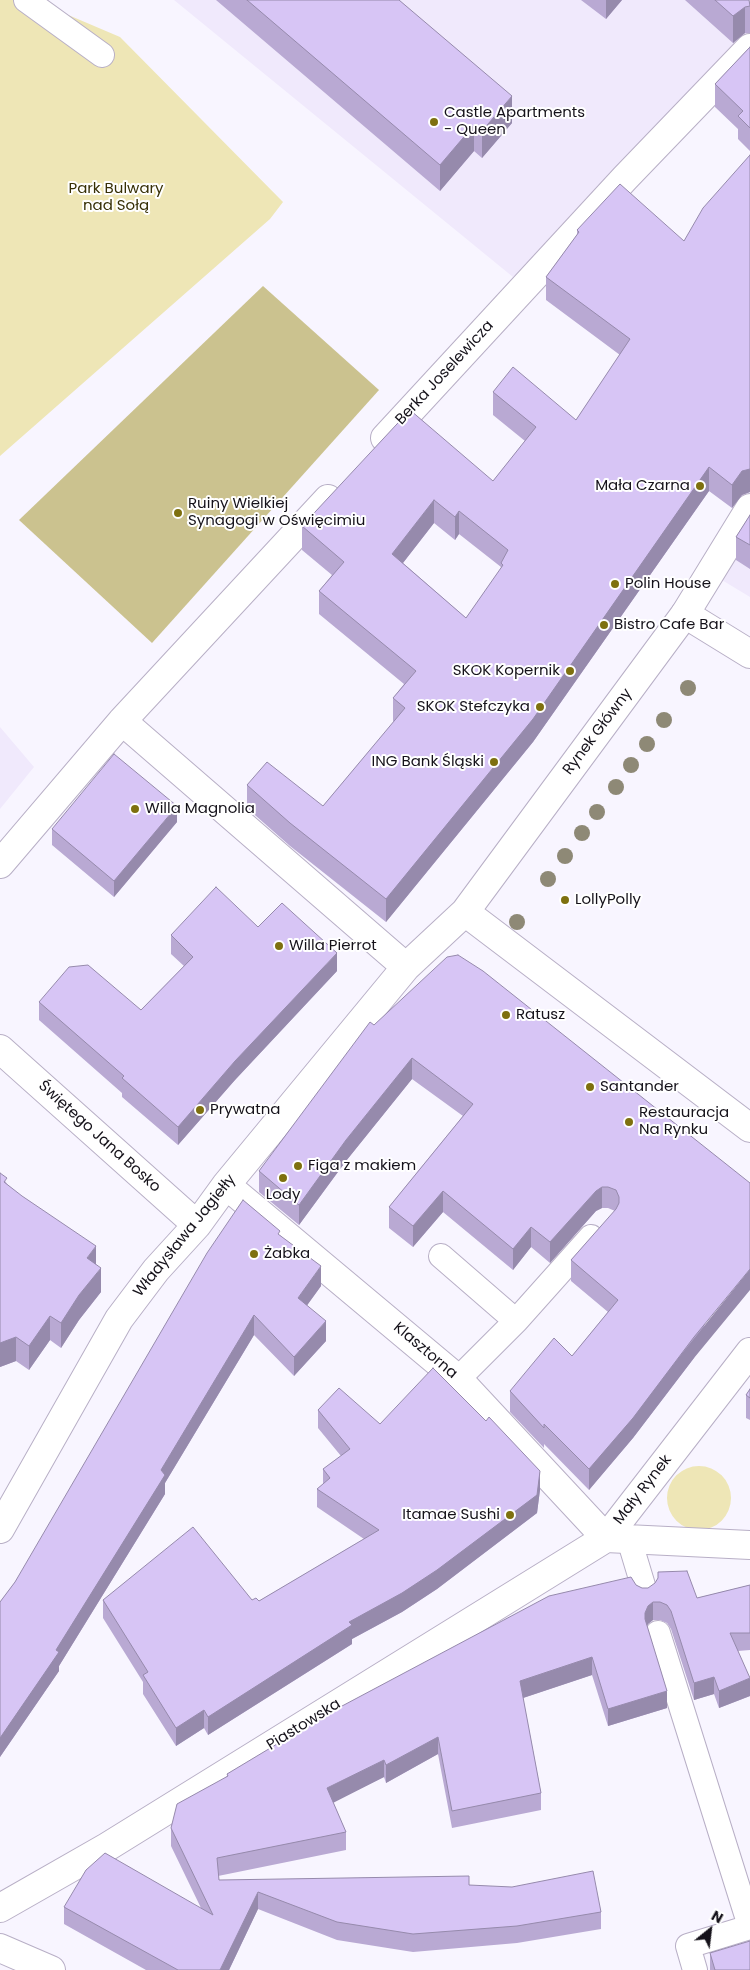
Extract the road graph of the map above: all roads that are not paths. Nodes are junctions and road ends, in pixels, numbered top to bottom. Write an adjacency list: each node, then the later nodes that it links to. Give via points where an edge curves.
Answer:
1 (26, 0): 3 (lane)
2 (750, 48): 4 (street, Berka Joselewicza)
3 (102, 55)
4 (367, 457)
5 (347, 479): 9 (street)
6 (750, 508): 7 (street, Rynek Główny)
7 (685, 614): 8 (street); 11 (street, Rynek Główny)
8 (750, 654)
9 (122, 721): 10 (street); 12 (street)
10 (0, 864)
11 (465, 912): 12 (street, Rynek Główny); 14 (street)
12 (406, 967): 15 (street, Władysława Jagiełły)
13 (0, 1049): 17 (street, Świętego Jana Bosko)
14 (750, 1128)
15 (226, 1185): 17 (street, Władysława Jagiełły); 21 (street, Klasztorna)
16 (606, 1221): 19 (lane)
17 (197, 1225): 22 (street, Władysława Jagiełły, via 162,1263 119,1319)
18 (441, 1256): 19 (lane)
19 (516, 1321): 21 (lane)
20 (750, 1352): 23 (street, Mały Rynek)
21 (458, 1379): 23 (street, Klasztorna)
22 (0, 1529)
23 (617, 1539): 24 (street, Mały Rynek); 25 (lane); 27 (street, Piastowska)
24 (750, 1546)
25 (645, 1592)
26 (658, 1633): 28 (lane)
27 (0, 1908)
28 (750, 1926): 31 (lane, via 688,1946)
29 (0, 1948): 30 (street)
30 (51, 1970)
31 (695, 1970)

